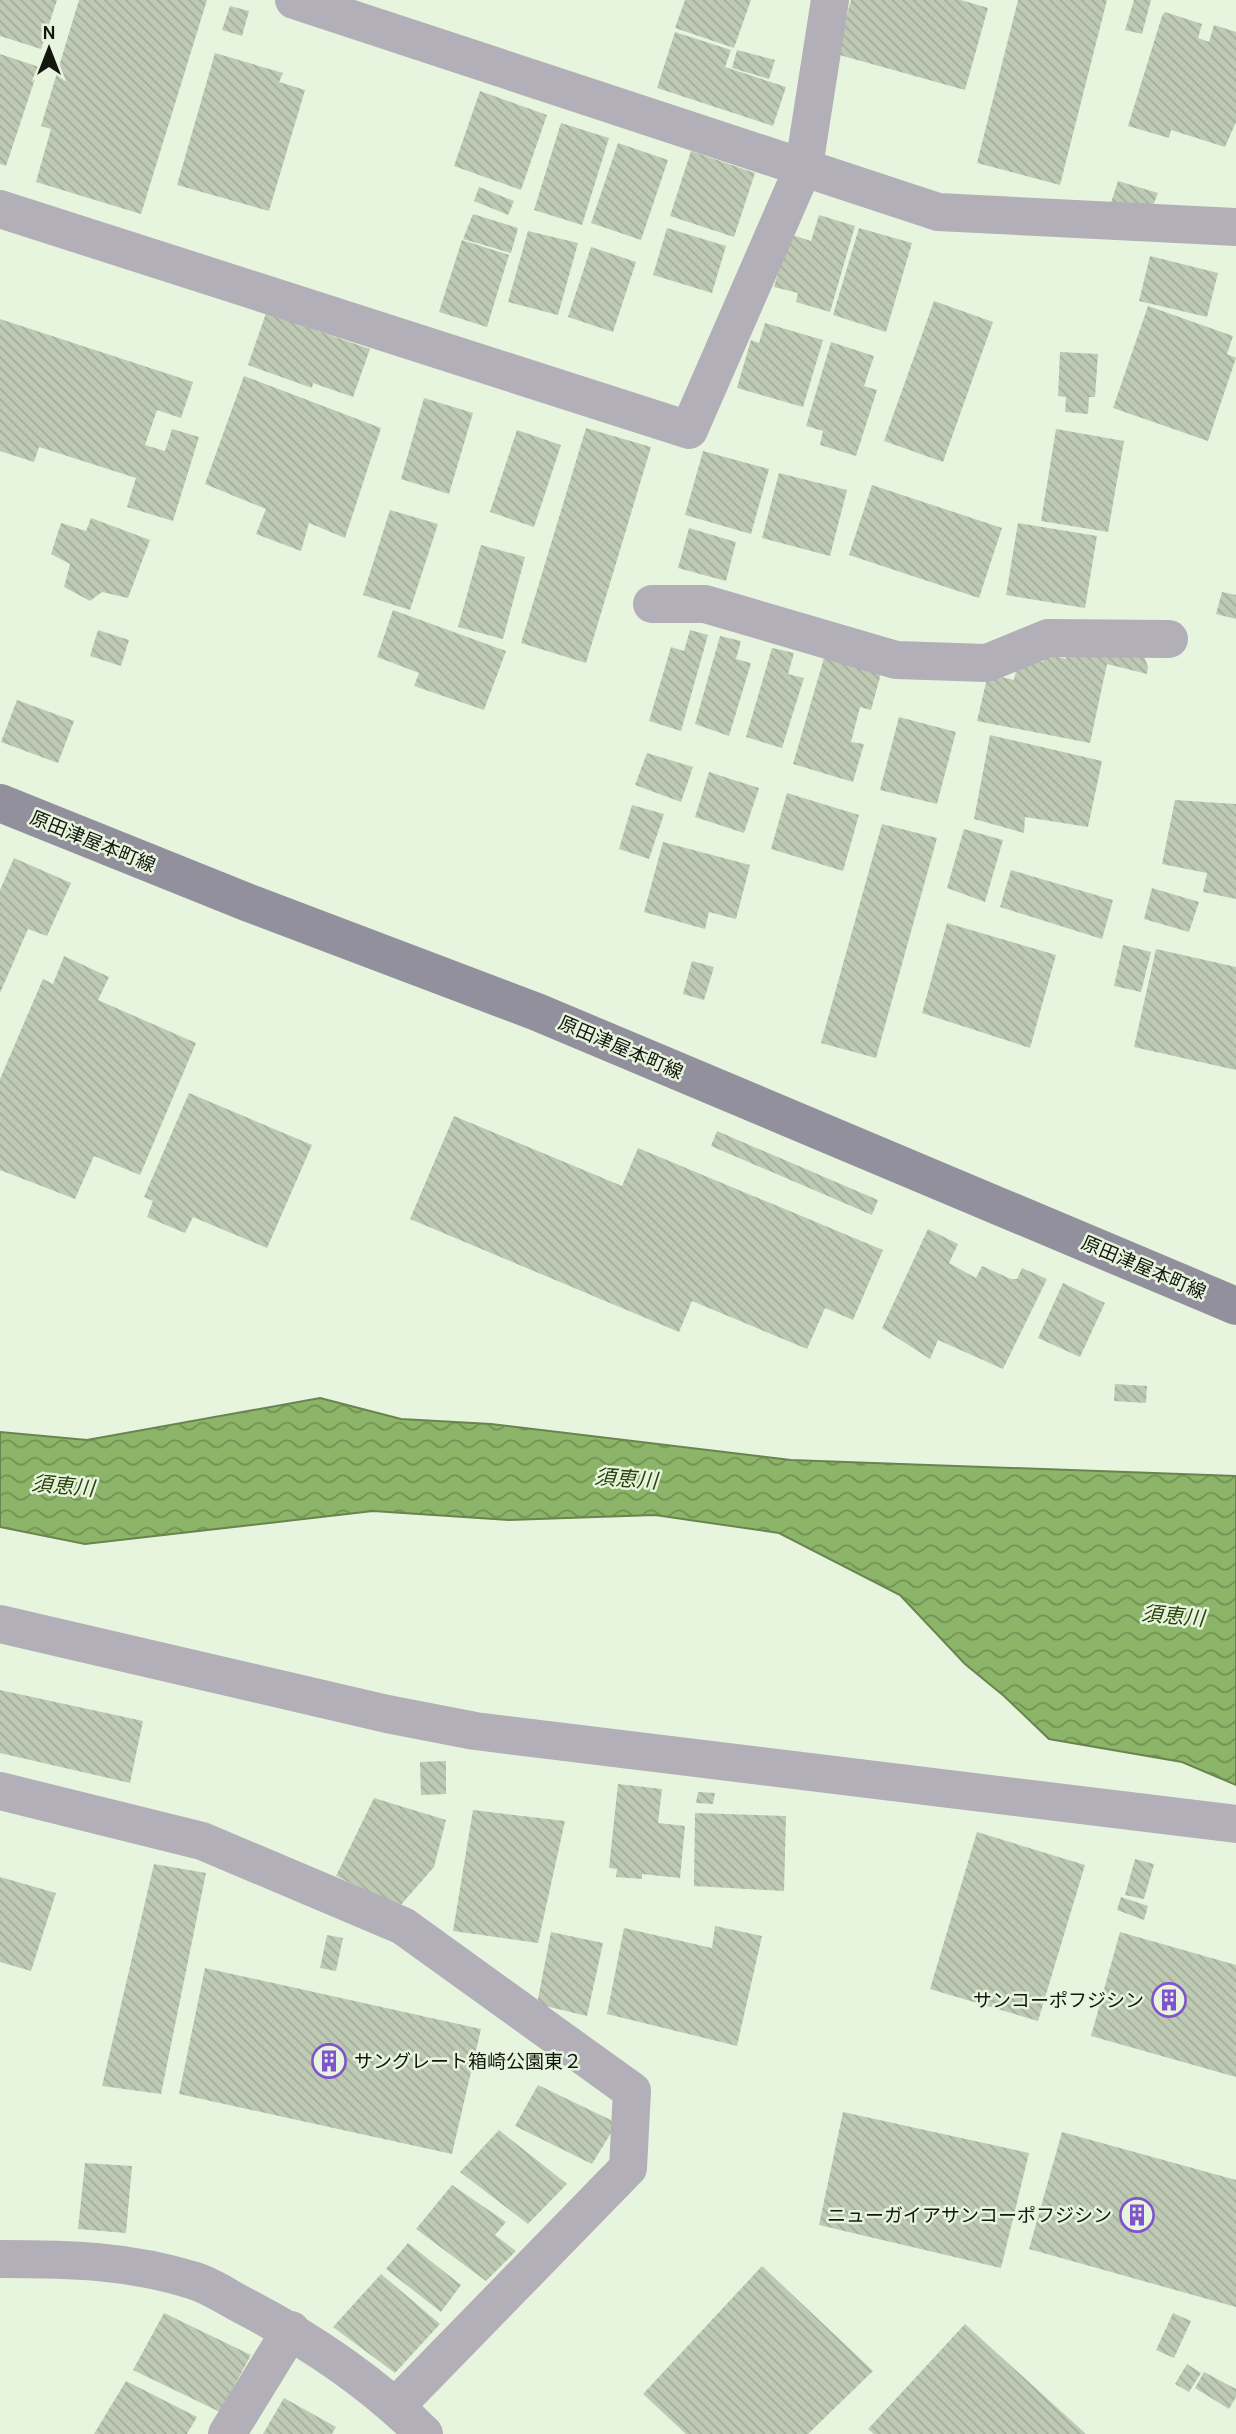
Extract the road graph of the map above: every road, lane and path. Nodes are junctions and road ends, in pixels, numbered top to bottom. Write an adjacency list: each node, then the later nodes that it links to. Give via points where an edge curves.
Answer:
1 (294, 0): 3 (street)
2 (830, 0): 3 (street)
3 (804, 166): 4 (street, via 688,430); 5 (street, via 938,212)
4 (0, 209)
5 (1236, 227)
6 (652, 604): 7 (street, via 705,604 896,660 987,663 1048,638)
7 (1168, 639)
8 (0, 803): 9 (street, 原田津屋本町線, via 537,1012)
9 (1236, 1306)
10 (0, 1624): 12 (street, via 475,1731)
11 (0, 1791): 15 (street, via 202,1841 403,1926 632,2091 628,2168)
12 (1236, 1824)
13 (0, 2259): 14 (street, via 87,2258 198,2281)
14 (291, 2330): 15 (street); 16 (street)
15 (396, 2406): 17 (street)
16 (227, 2434)
17 (424, 2434)

